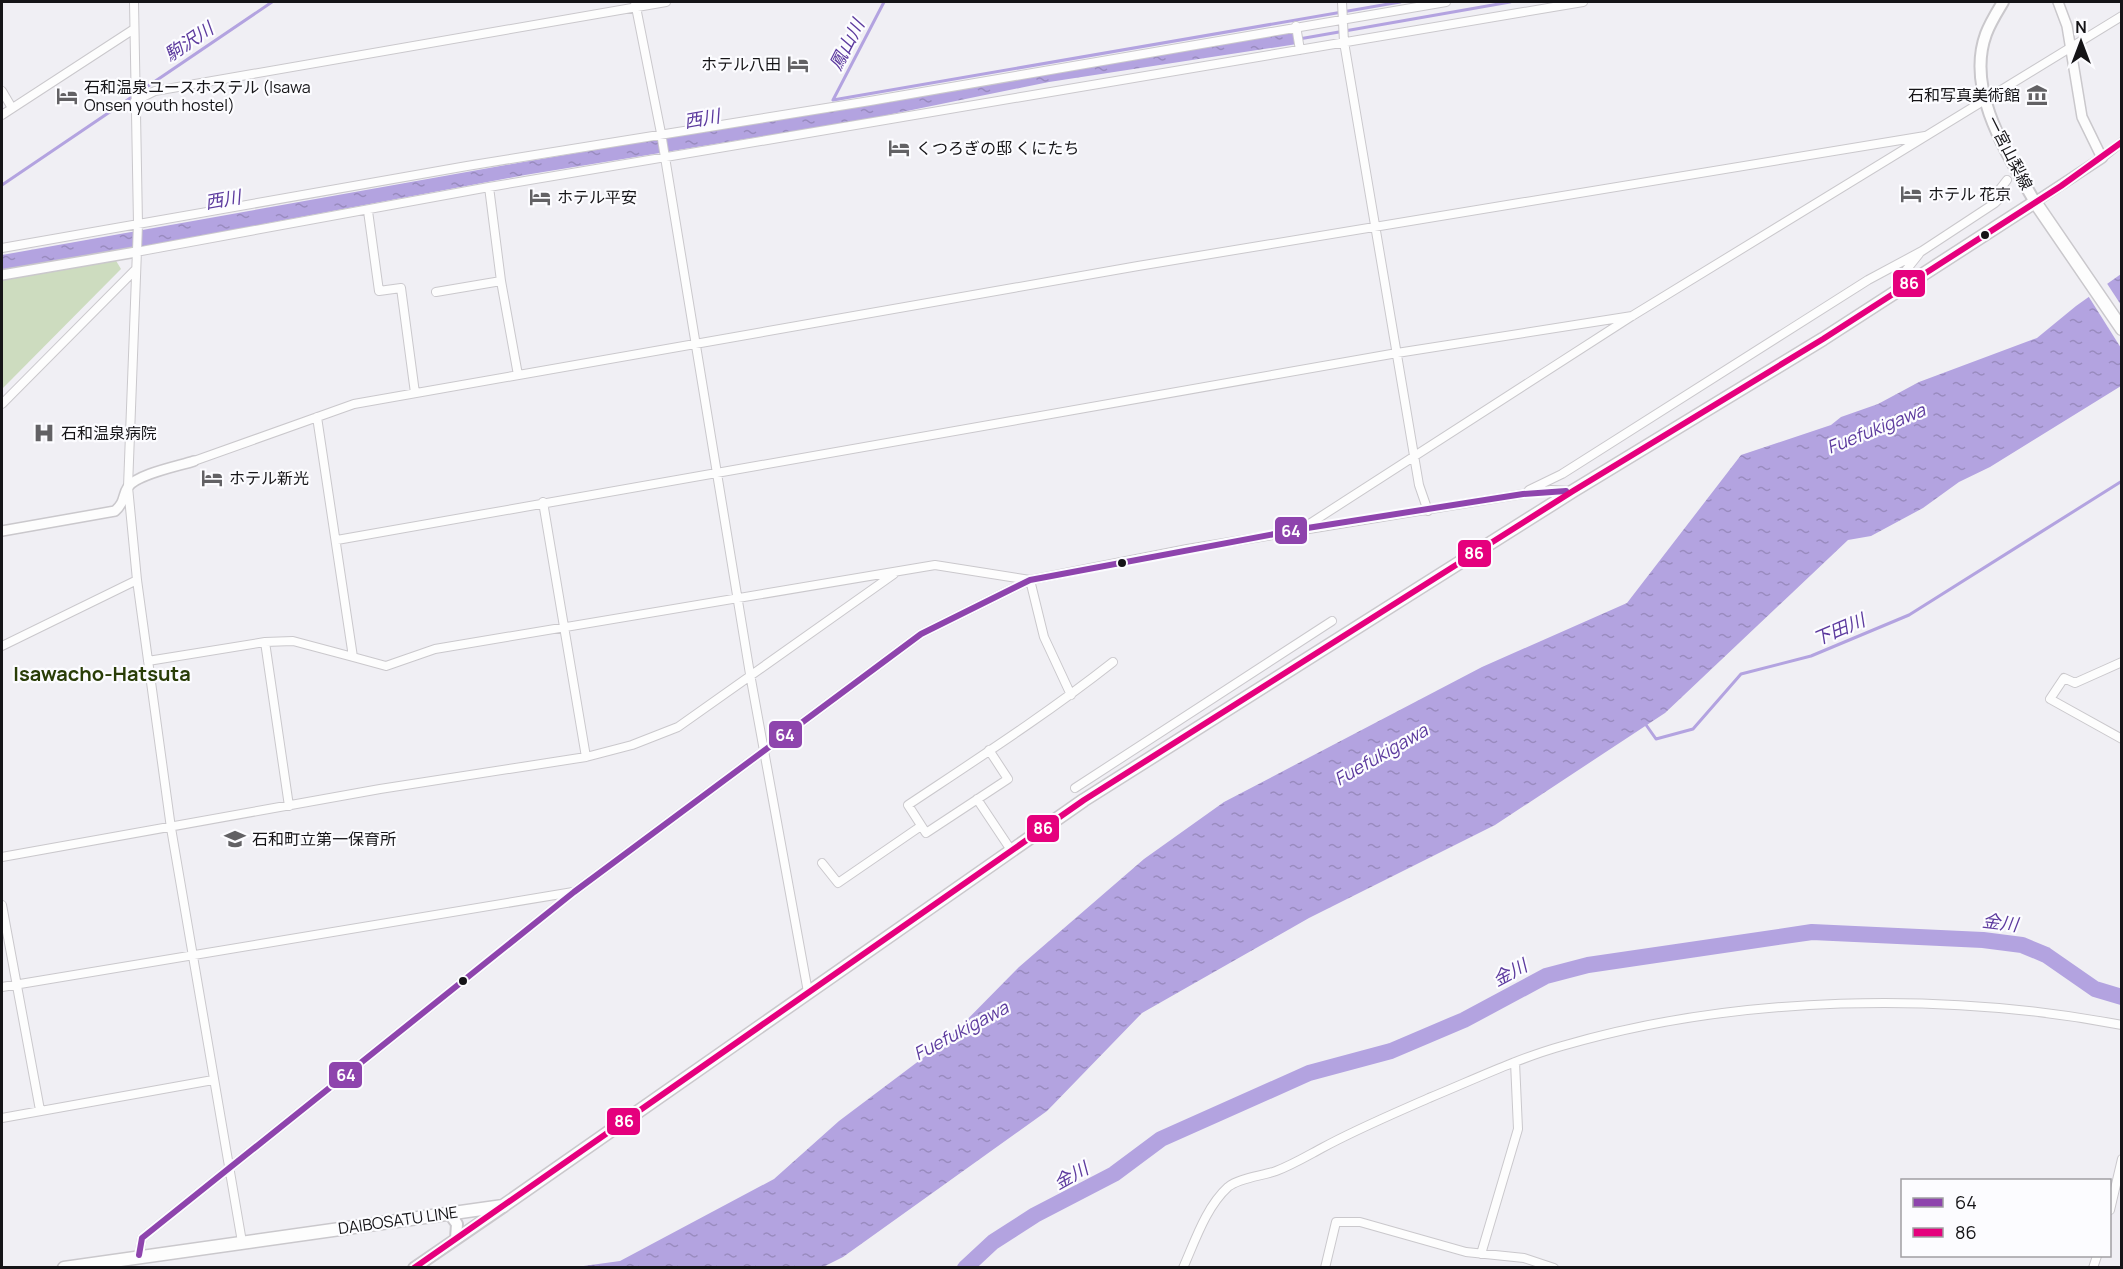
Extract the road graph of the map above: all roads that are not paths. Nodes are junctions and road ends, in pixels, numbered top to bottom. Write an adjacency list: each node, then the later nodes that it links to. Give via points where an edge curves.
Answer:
1 (666, 2): 8 (street)
2 (1342, 2): 10 (street)
3 (1446, 2): 10 (street)
4 (1583, 2): 13 (street)
5 (2003, 2): 17 (main road, 一宮山梨線, via 1985,36)
6 (2058, 2): 14 (street)
7 (136, 3): 11 (street)
8 (636, 4): 18 (street, via 155,91); 21 (street)
9 (2121, 16): 14 (street)
10 (1342, 20): 12 (street); 13 (street)
11 (134, 29): 18 (street); 19 (street)
12 (1297, 29): 15 (street); 21 (street)
13 (1344, 39): 15 (street); 31 (street)
14 (2070, 46): 17 (street); 25 (street, via 2082,117)
15 (1300, 47): 24 (street)
16 (2, 91): 19 (street)
17 (1984, 99): 22 (street); 28 (main road, 一宮山梨線, via 2002,145)
18 (135, 101): 30 (street)
19 (12, 108): 20 (street)
20 (2, 115)
21 (661, 136): 24 (street); 30 (street)
22 (1925, 136): 31 (street); 40 (street)
23 (2121, 142): 25 (street)
24 (663, 157): 27 (street); 42 (street)
25 (2102, 158): 28 (street)
26 (2007, 180): 34 (street, via 2000,189 2000,199)
27 (489, 187): 29 (street); 37 (street)
28 (2034, 202): 38 (highway, DAIBOSATU LINE); 41 (highway)
29 (368, 211): 33 (street); 45 (street, via 379,291 401,288)
30 (138, 227): 32 (street); 33 (street)
31 (1376, 228): 42 (street); 43 (street)
32 (2, 248)
33 (137, 250): 35 (street); 36 (street)
34 (1922, 251): 38 (street, via 1899,279); 53 (street, via 1868,280 1562,474)
35 (135, 270): 46 (street); 51 (street)
36 (2, 275)
37 (501, 281): 39 (street); 44 (street)
38 (1901, 289): 52 (highway, DAIBOSATU LINE)
39 (436, 292)
40 (1632, 316): 43 (street); 48 (street)
41 (2121, 329)
42 (694, 344): 44 (street); 50 (street)
43 (1397, 353): 48 (street); 50 (street)
44 (518, 375): 45 (street)
45 (415, 393): 47 (street, via 354,404)
46 (2, 404)
47 (318, 417): 49 (street); 58 (street)
48 (1414, 455): 55 (street); 56 (street)
49 (194, 461): 51 (street, via 147,476)
50 (717, 473): 54 (street); 62 (street)
51 (128, 487): 57 (street, via 124,503 115,511); 60 (street)
52 (1573, 491): 53 (street); 77 (highway, DAIBOSATU LINE)
53 (1523, 494): 55 (street)
54 (543, 502): 58 (street); 64 (street)
55 (1428, 511): 56 (street)
56 (1301, 529): 61 (street)
57 (2, 531)
58 (337, 540): 67 (street)
59 (894, 574): 61 (street, via 934,565); 62 (street); 71 (street)
60 (137, 580): 66 (street); 68 (street)
61 (1030, 580): 72 (street, via 1044,637); 76 (street, via 921,634)
62 (737, 597): 64 (street); 71 (street)
63 (1332, 621): 73 (street)
64 (563, 628): 67 (street, via 435,650 386,666); 78 (street)
65 (265, 642): 67 (street, via 293,641); 68 (street); 81 (street)
66 (2, 646)
67 (353, 657)
68 (148, 661): 83 (street)
69 (1113, 662): 72 (street)
70 (2121, 662): 74 (street, via 2075,683 2064,678 2050,699)
71 (750, 674): 76 (street); 78 (street, via 678,727)
72 (1071, 695): 75 (street)
73 (1149, 739): 77 (street); 79 (street)
74 (2121, 739)
75 (989, 750): 80 (street, via 1008,778); 82 (street, via 908,805)
76 (764, 751): 87 (street); 92 (street)
77 (1156, 754): 84 (highway, DAIBOSATU LINE)
78 (586, 757): 81 (street)
79 (1075, 788)
80 (978, 799): 82 (street, via 926,833); 84 (street)
81 (289, 806): 83 (street)
82 (921, 826): 86 (street, via 838,883)
83 (171, 828): 85 (street); 89 (street)
84 (1011, 850): 92 (highway, DAIBOSATU LINE)
85 (2, 858)
86 (822, 863)
87 (574, 892): 89 (street); 99 (street)
88 (2, 905): 90 (street)
89 (192, 955): 90 (street); 95 (street)
90 (16, 984): 91 (street); 96 (street)
91 (2, 987)
92 (808, 992): 101 (highway, DAIBOSATU LINE)
93 (2121, 1024): 94 (street, via 1994,1008 1847,1004 1685,1019 1614,1032)
94 (1515, 1062): 105 (street, via 1518,1129); 109 (street, via 1353,1131 1278,1170 1229,1186 1207,1216)
95 (213, 1080): 96 (street); 99 (street)
96 (40, 1110): 97 (street)
97 (2, 1118)
98 (2121, 1159): 100 (street)
99 (230, 1171): 104 (street); 106 (street, via 142,1238)
100 (2111, 1202)
101 (504, 1206): 102 (highway, DAIBOSATU LINE); 103 (main road)
102 (449, 1213): 103 (main road, via 457,1224); 104 (highway, DAIBOSATU LINE)
103 (456, 1239): 108 (main road)
104 (242, 1242): 106 (highway, DAIBOSATU LINE)
105 (1481, 1254): 110 (street, via 1360,1222 1336,1222); 111 (street, via 1524,1258)
106 (139, 1255): 107 (highway, DAIBOSATU LINE)
107 (71, 1267)
108 (414, 1268)
109 (1183, 1268)
110 (1325, 1268)
111 (1554, 1268)

